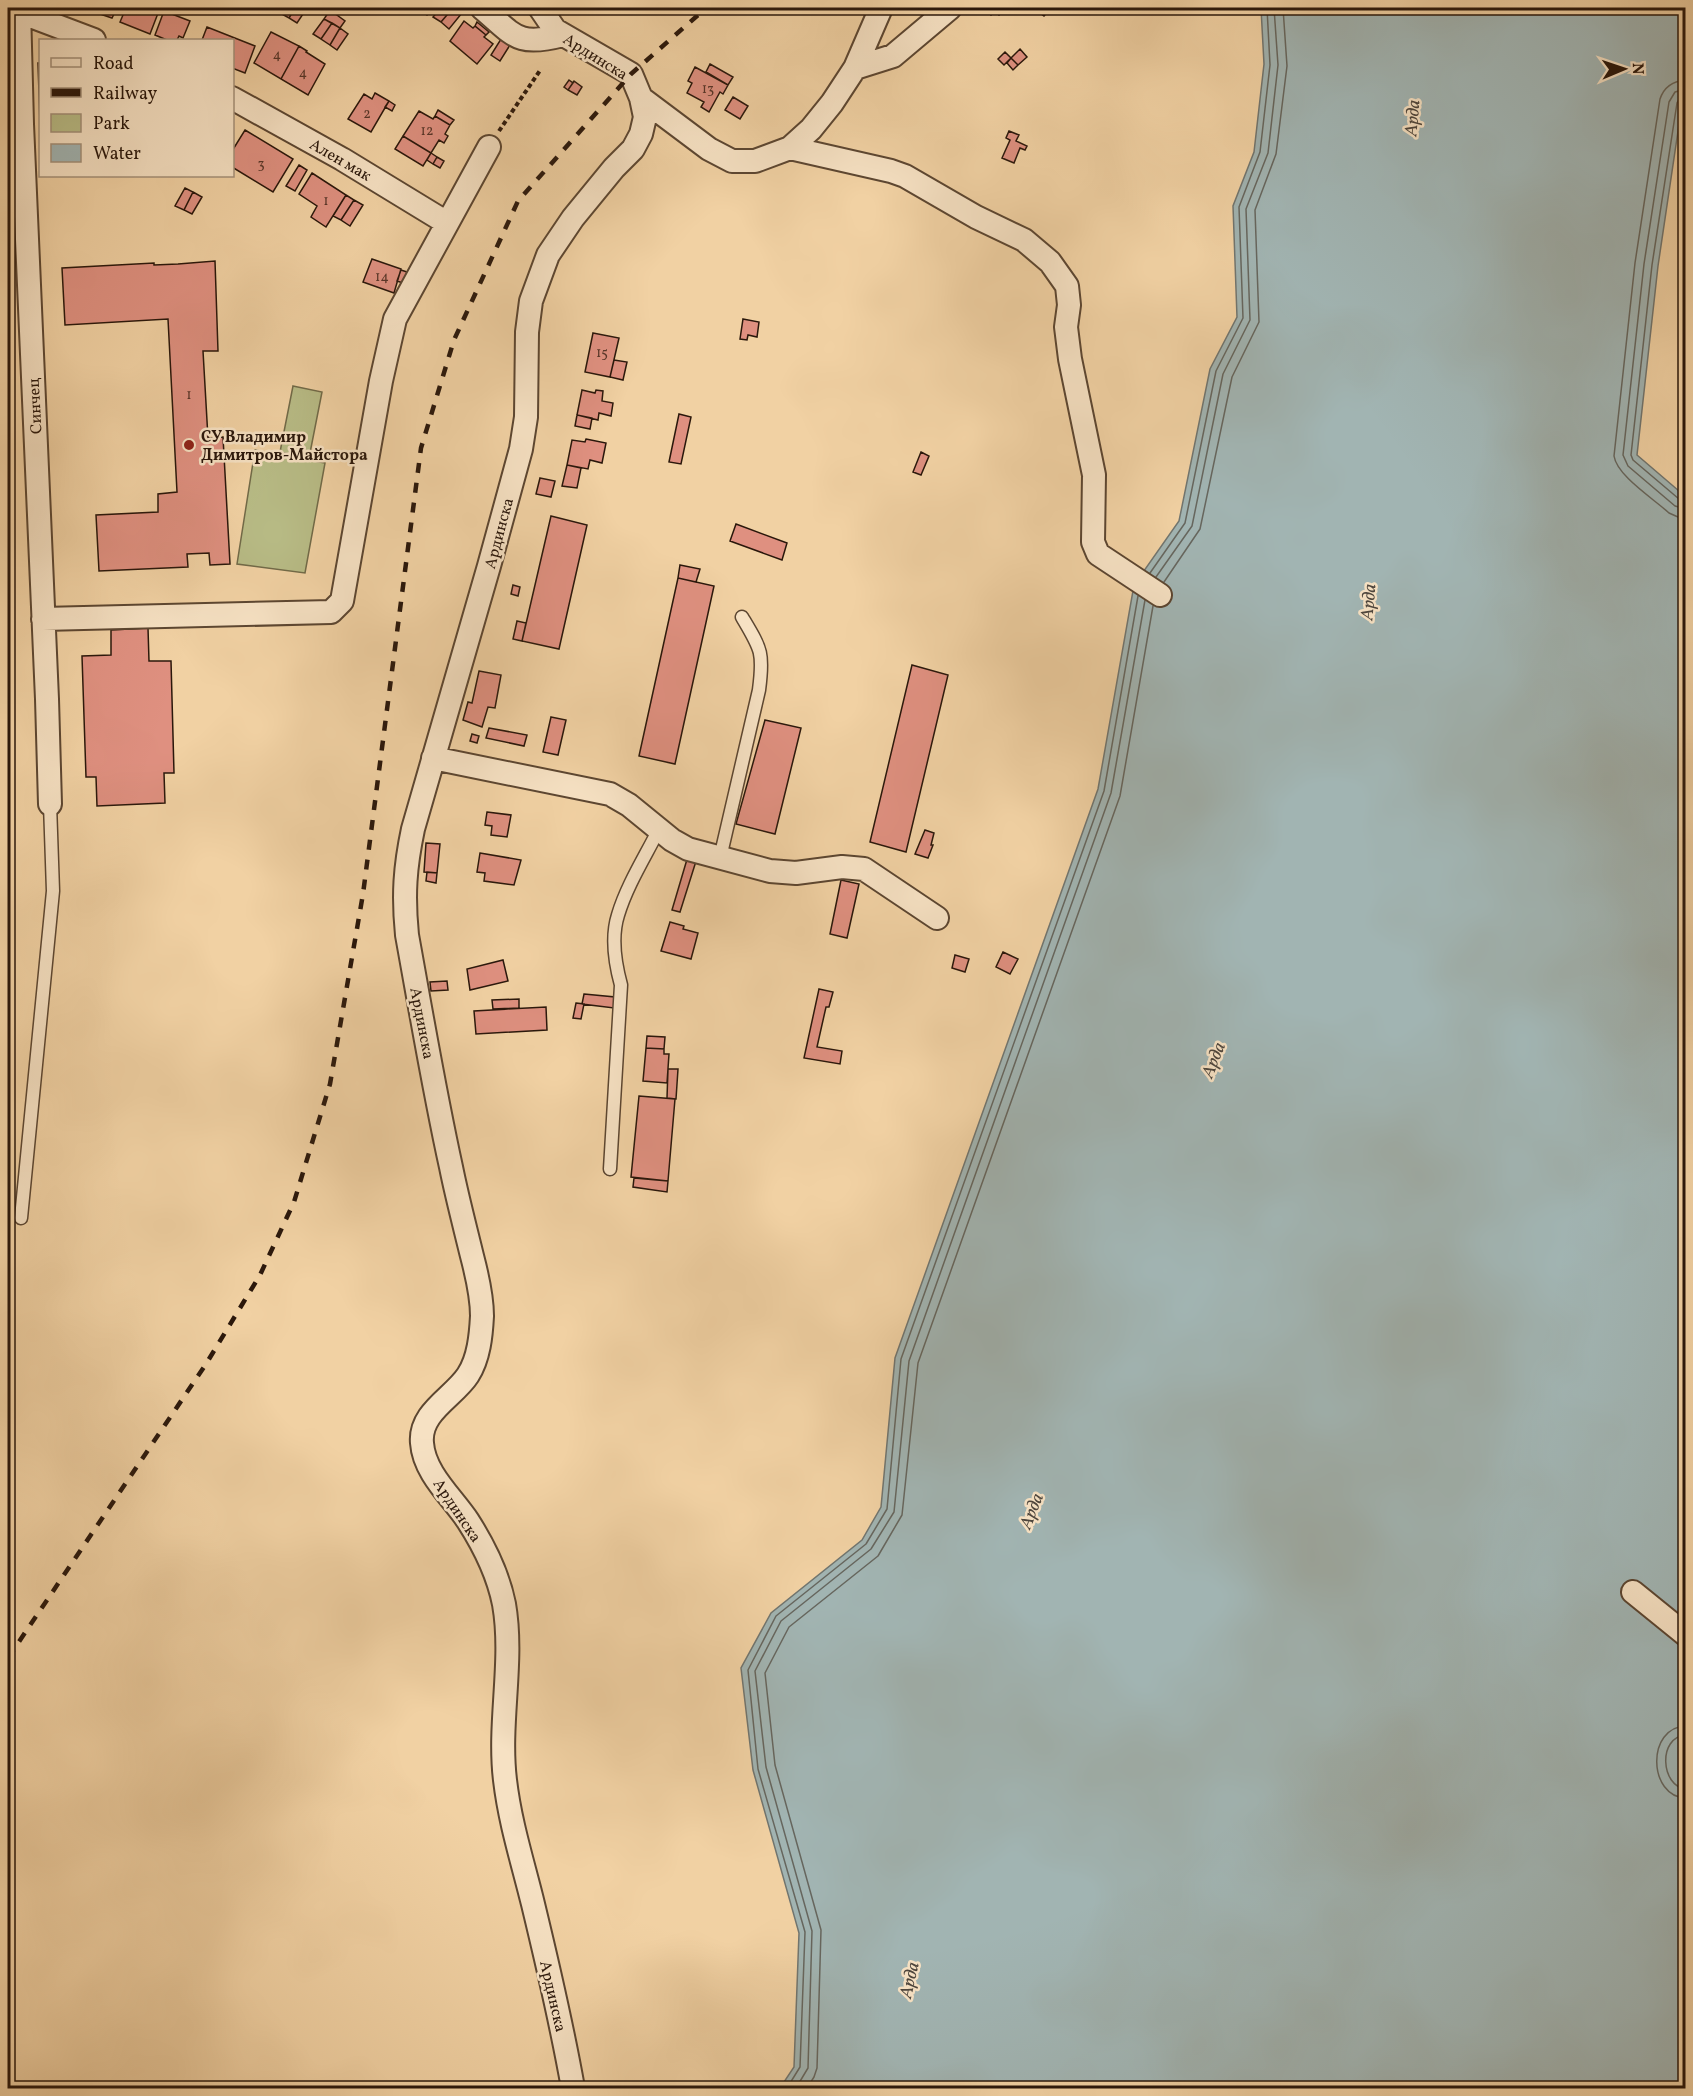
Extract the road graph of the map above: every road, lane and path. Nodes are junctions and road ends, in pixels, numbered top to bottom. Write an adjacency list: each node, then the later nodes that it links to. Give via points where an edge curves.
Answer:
1 (482, 8): 6 (street, via 523,39 540,41)
2 (540, 8): 6 (street, Ардинска)
3 (881, 8): 8 (street)
4 (950, 8): 8 (street, via 893,56)
5 (16, 10): 7 (street); 12 (street, Синчец)
6 (563, 35): 10 (street, Ардинска, via 631,74)
7 (91, 39)
8 (855, 68): 14 (street, via 832,104)
9 (541, 69): 13 (path)
10 (641, 98): 14 (street, via 709,149 732,161 755,161); 19 (street, Ардинска, via 645,117 633,149 573,218 548,255 531,301 526,417 520,449)
11 (234, 99): 15 (street, Ален мак)
12 (14, 124): 18 (street, Синчец)
13 (489, 147): 15 (street)
14 (790, 148): 16 (street, via 904,176 1024,240 1050,262 1066,286 1069,304 1066,327 1070,359 1094,476 1093,542 1098,554)
15 (447, 223): 18 (street, via 395,319 342,602 331,612)
16 (1160, 595)
17 (742, 617): 22 (lane, via 760,648 762,669)
18 (44, 619): 20 (street, Синчец)
19 (433, 758): 21 (street, via 610,794); 28 (street, Ардинска, via 405,867 405,913 451,1167 482,1311 476,1358 469,1374 430,1415 422,1443 433,1473 468,1521 487,1556 504,1604 505,1777 512,1824 561,2020)
20 (50, 804): 25 (lane, via 53,891)
21 (659, 829): 22 (street, via 688,849); 24 (lane, via 617,915 615,963 621,985)
22 (720, 858): 23 (street, via 770,871 796,873 842,867 864,869)
23 (937, 918)
24 (610, 1169)
25 (21, 1218)
26 (1633, 1592): 27 (street)
27 (1686, 1635)
28 (573, 2088)

